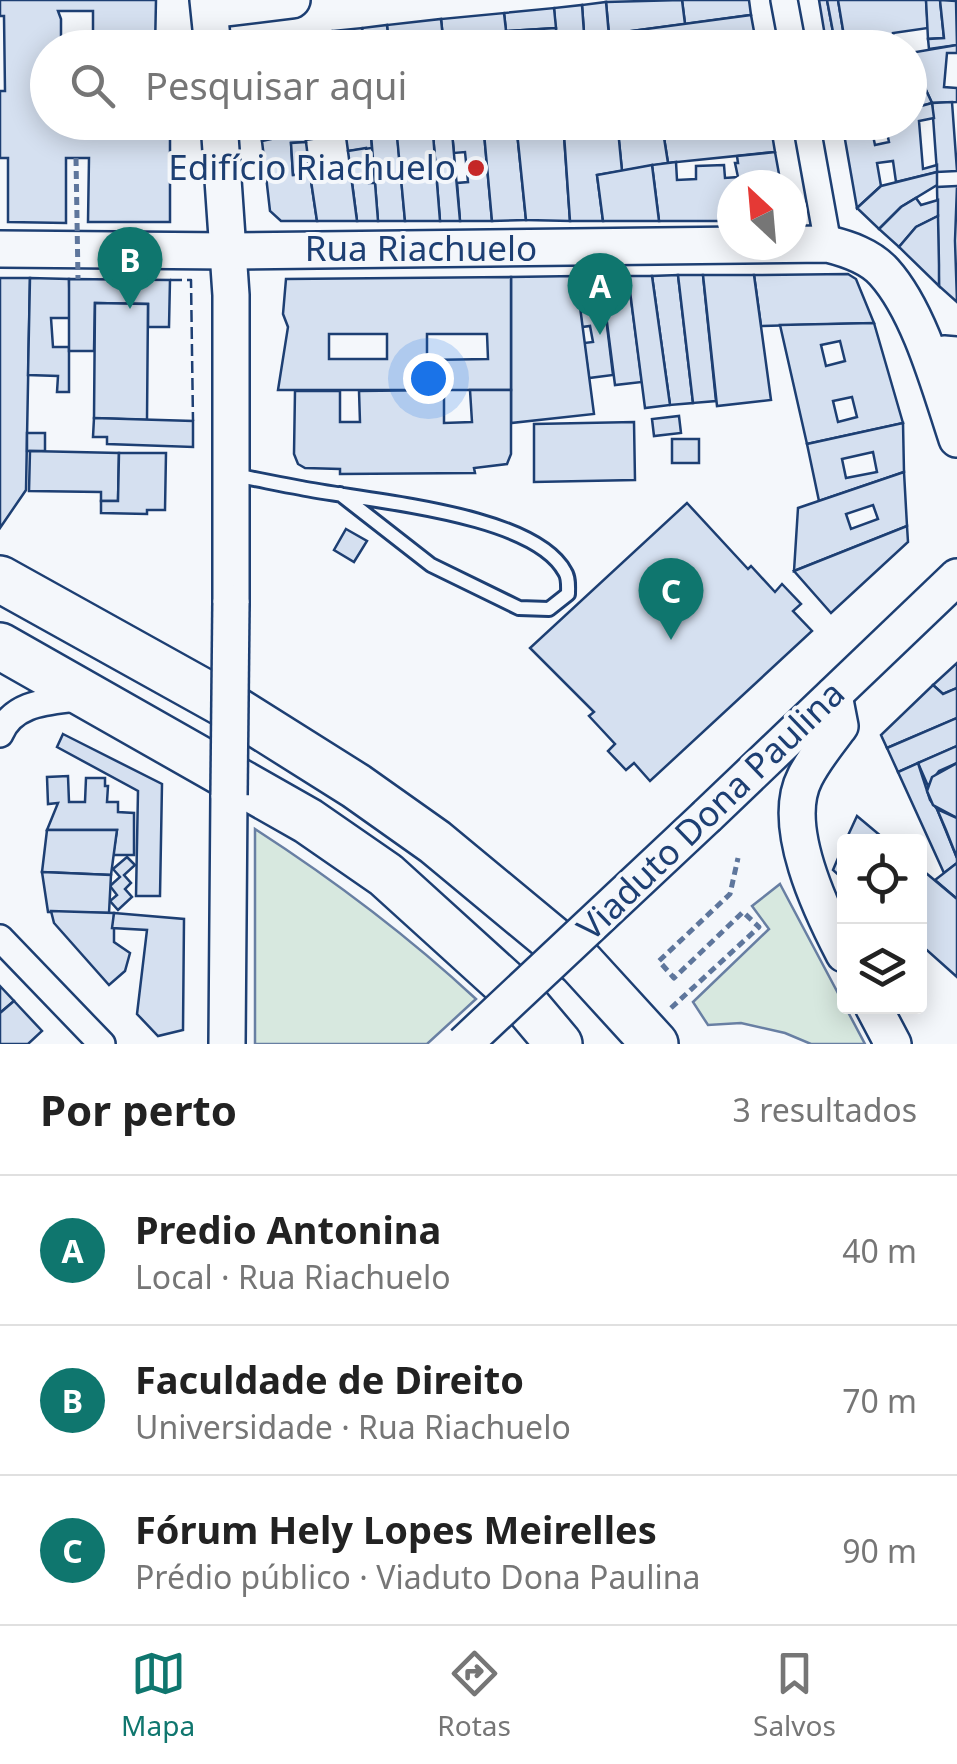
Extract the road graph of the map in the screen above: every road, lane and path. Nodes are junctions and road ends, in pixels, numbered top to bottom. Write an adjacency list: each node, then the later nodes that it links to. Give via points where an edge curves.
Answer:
1 (292, 0): 3 (main road)
2 (784, 0): 5 (street)
3 (208, 5): 4 (main road)
4 (211, 30)
5 (790, 30)
6 (221, 140): 11 (main road)
7 (809, 140): 9 (street)
8 (76, 158): 12 (path, bridge)
9 (828, 244): 11 (main road, Rua Riachuelo); 13 (main road, Rua Riachuelo, via 853,250 884,272)
10 (0, 249): 11 (main road, Rua Riachuelo)
11 (230, 251): 18 (main road)
12 (78, 279)
13 (918, 333): 14 (street); 17 (main road, Rua Riachuelo)
14 (957, 336)
15 (957, 350): 16 (street, via 944,349)
16 (957, 384)
17 (957, 439)
18 (230, 474): 19 (lane); 32 (main road, bridge)
19 (340, 494): 19 (lane, via 478,519 528,539 568,574 568,594 550,609 519,608 430,565)
20 (957, 577): 23 (main road, Viaduto Dona Paulina)
21 (0, 579): 30 (highway, via 232,708 356,786 436,842)
22 (0, 646): 24 (highway)
23 (834, 695): 28 (main road, via 840,726 802,780 798,808 809,873); 33 (main road, Viaduto Dona Paulina, bridge)
24 (84, 697): 25 (street, via 22,707); 34 (highway, via 308,821 386,876 516,993)
25 (0, 734)
26 (738, 858): 30 (path, via 730,894 659,961 674,978 743,912 759,927)
27 (0, 938): 31 (street)
28 (837, 938)
29 (876, 1014): 35 (main road)
30 (663, 1026)
31 (102, 1044)
32 (227, 1044)
33 (464, 1044)
34 (559, 1044)
35 (892, 1044)

